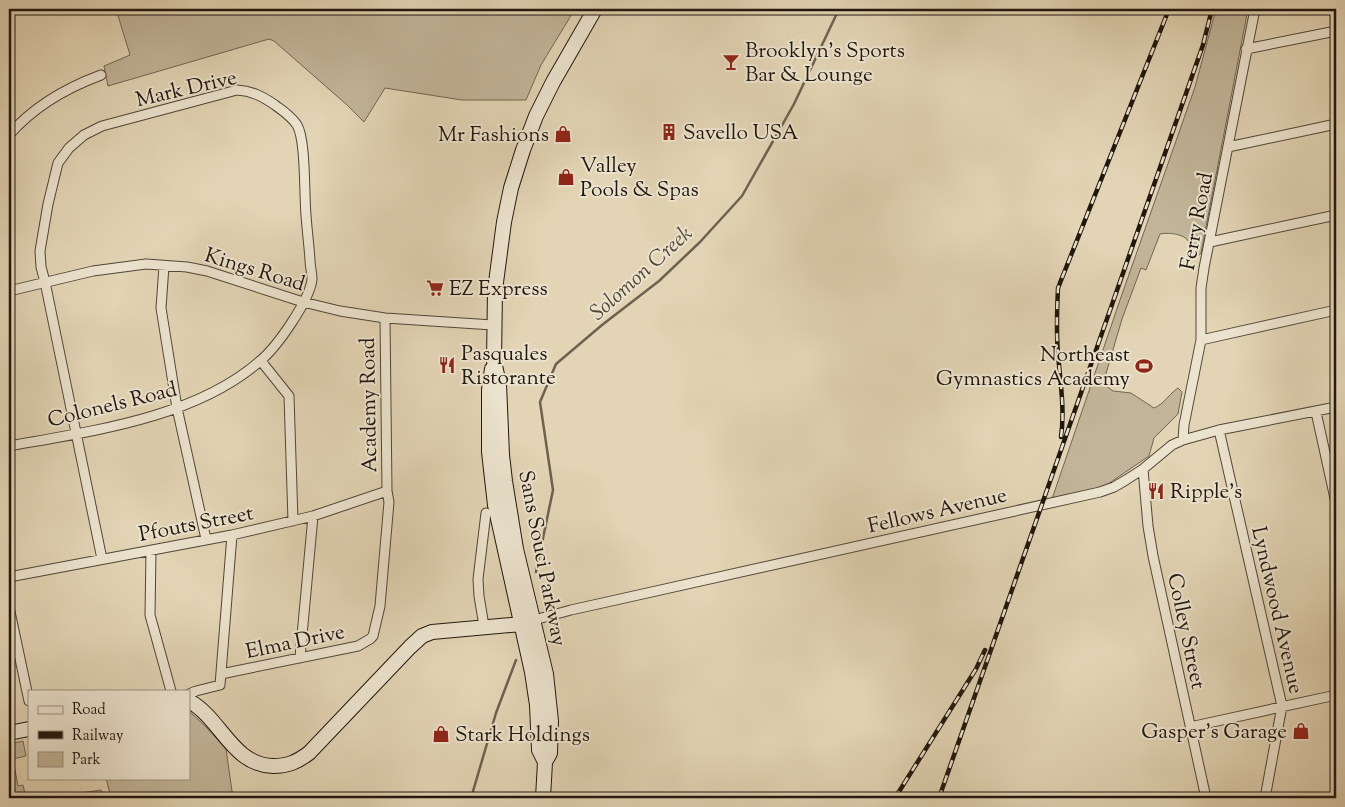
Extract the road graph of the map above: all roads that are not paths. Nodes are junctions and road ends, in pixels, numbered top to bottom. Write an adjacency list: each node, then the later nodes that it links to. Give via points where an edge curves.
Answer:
1 (595, 9): 17 (main road, Sans Souci Parkway, via 553,82 523,150 504,222)
2 (1254, 9): 4 (street, Ferry Road)
3 (1336, 31): 4 (street)
4 (1246, 50): 8 (street, Ferry Road)
5 (101, 74): 7 (street, via 41,105)
6 (1336, 124): 8 (street)
7 (9, 135)
8 (1228, 147): 10 (street, Ferry Road)
9 (1336, 215): 10 (street)
10 (1210, 242): 18 (street, Ferry Road, via 1201,288)
11 (164, 266): 12 (street, Kings Road, via 146,264 93,271); 14 (street, Kings Road, via 207,271); 21 (street, via 161,308)
12 (45, 282): 13 (street, Kings Road); 14 (street, Mark Drive, via 40,251 48,204 58,163 68,148 102,126 237,90 262,96 290,116 302,136 312,279); 24 (street, Mark Drive)
13 (9, 291)
14 (303, 302): 16 (street, Kings Road); 19 (street, Colonels Road, via 290,326)
15 (1336, 310): 18 (street)
16 (385, 318): 17 (street, Kings Road); 28 (street, Academy Road)
17 (493, 325): 39 (main road, Sans Souci Parkway, via 494,361 488,390 496,505)
18 (1201, 340): 25 (street, Ferry Road)
19 (261, 361): 21 (street, Colonels Road, via 223,388); 32 (street, via 289,396)
20 (1336, 407): 22 (street, Fellows Avenue)
21 (177, 408): 24 (street, Colonels Road); 34 (street)
22 (1316, 412): 23 (street, Fellows Avenue); 29 (street)
23 (1219, 430): 25 (street, Fellows Avenue); 49 (street, Lyndwood Avenue)
24 (76, 434): 26 (street, Colonels Road); 36 (street, Mark Drive)
25 (1183, 440): 27 (street, Fellows Avenue)
26 (9, 446)
27 (1143, 469): 39 (street, Fellows Avenue, via 1100,492); 50 (street, Colley Street, via 1153,556)
28 (386, 491): 31 (street, Pfouts Street); 41 (street, Academy Road, via 390,502 380,606)
29 (1336, 503)
30 (486, 513): 40 (street, via 478,579)
31 (313, 516): 32 (street, Pfouts Street); 42 (street)
32 (293, 521): 33 (street, Pfouts Street)
33 (232, 535): 34 (street, Pfouts Street); 43 (street)
34 (206, 539): 35 (street, Pfouts Street)
35 (151, 551): 36 (street, Pfouts Street); 44 (street, via 150,615)
36 (102, 559): 37 (street, Pfouts Street)
37 (9, 577)
38 (9, 608): 47 (street)
39 (527, 622): 40 (main road); 53 (main road, Sans Souci Parkway, via 539,750 545,762)
40 (484, 626): 48 (main road, via 422,636 309,754 292,764 270,766 245,757 202,710)
41 (373, 636): 42 (street, Elma Drive, via 358,646)
42 (300, 657): 43 (street, Elma Drive)
43 (222, 674): 45 (street, via 220,685)
44 (170, 690)
45 (190, 693)
46 (1336, 695): 49 (street)
47 (28, 696)
48 (190, 702)
49 (1282, 706): 50 (street); 55 (street, Lyndwood Avenue)
50 (1190, 727): 54 (street, Colley Street)
51 (28, 729): 52 (main road)
52 (9, 733)
53 (542, 798)
54 (1206, 798)
55 (1265, 798)

